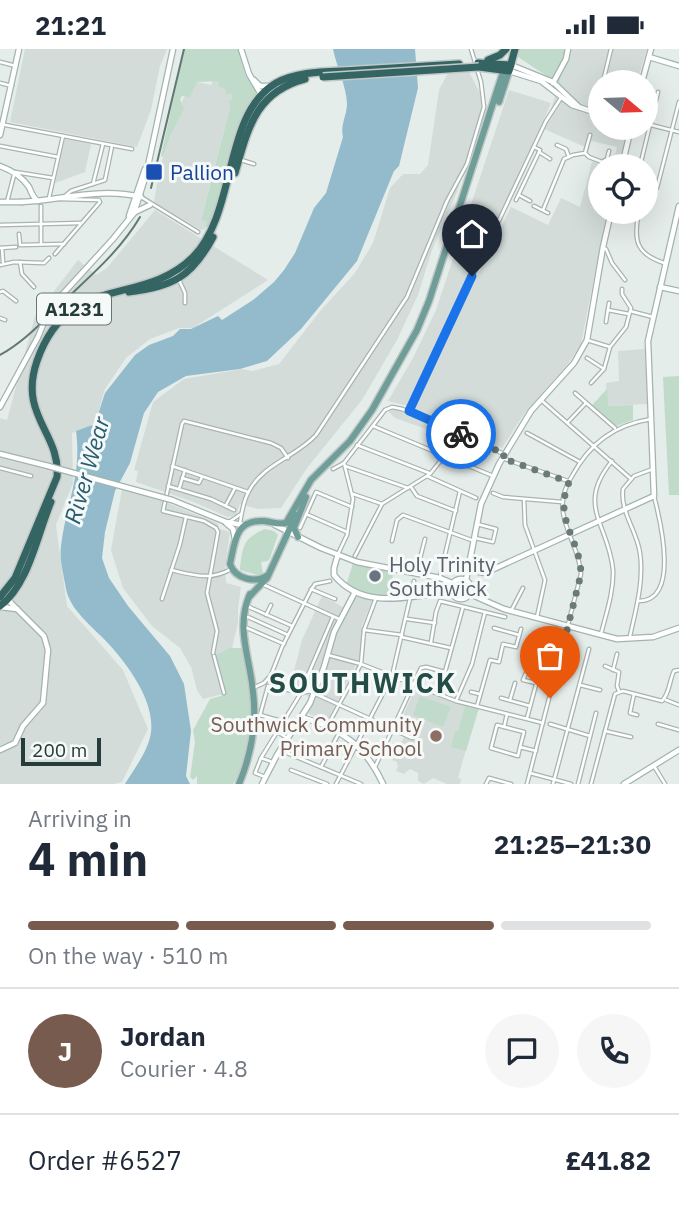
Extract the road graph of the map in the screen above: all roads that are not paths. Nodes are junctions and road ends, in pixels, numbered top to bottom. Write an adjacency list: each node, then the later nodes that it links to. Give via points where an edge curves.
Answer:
1 (19, 49): 13 (street)
2 (173, 49): 59 (street)
3 (241, 49): 18 (street)
4 (471, 49): 133 (street, via 483,93 483,113 467,164 412,287 316,435)
5 (507, 49): 12 (highway); 15 (highway)
6 (515, 49): 15 (highway)
7 (568, 49): 21 (street)
8 (611, 49): 16 (street)
9 (651, 49): 10 (street)
10 (649, 57): 14 (street); 17 (street)
11 (0, 62): 13 (street)
12 (478, 64): 15 (highway, A1231); 19 (highway, A1231, bridge)
13 (16, 66): 22 (street)
14 (679, 66)
15 (507, 67): 21 (street); 158 (main road, via 420,332 364,430); 173 (main road, via 416,330 361,427 311,480 288,521)
16 (606, 70)
17 (645, 70)
18 (247, 71): 23 (street, via 257,85); 25 (street)
19 (322, 75): 23 (highway, A1231, via 290,77); 25 (highway, A1231)
20 (0, 83): 22 (street)
21 (552, 84): 24 (street)
22 (12, 86): 28 (street)
23 (272, 86): 25 (highway, A1231)
24 (564, 95): 27 (street); 39 (street)
25 (263, 98): 46 (highway, A1231)
26 (678, 102): 30 (street)
27 (588, 111)
28 (2, 125): 32 (street); 33 (street)
29 (658, 127): 30 (street)
30 (672, 130): 31 (street); 55 (street)
31 (679, 132)
32 (0, 135)
33 (63, 136): 35 (street); 44 (street)
34 (589, 140): 43 (street)
35 (103, 144): 38 (street); 54 (street)
36 (556, 145): 45 (street, via 566,149)
37 (0, 146): 44 (street)
38 (112, 146): 40 (street); 54 (street, via 105,180)
39 (534, 147): 42 (street); 121 (street)
40 (132, 149)
41 (609, 151): 43 (street, via 603,162)
42 (539, 152): 47 (street); 57 (street)
43 (585, 153): 45 (street)
44 (58, 157): 52 (street)
45 (569, 157): 70 (street)
46 (236, 159): 48 (street); 86 (highway, A1231); 86 (highway, A1231, via 225,205)
47 (550, 159)
48 (254, 164)
49 (0, 166): 50 (street)
50 (13, 172): 51 (street); 53 (street); 64 (street)
51 (30, 175): 52 (street); 53 (street)
52 (53, 178): 61 (street)
53 (25, 181): 56 (street)
54 (93, 184): 58 (street)
55 (658, 184)
56 (31, 190): 65 (street, via 30,199); 66 (street)
57 (519, 195): 60 (street); 62 (street)
58 (62, 198): 59 (street, via 107,192); 61 (street); 74 (street, via 99,200)
59 (140, 198): 67 (street); 71 (street); 73 (street)
60 (516, 200)
61 (48, 201): 66 (street)
62 (530, 201)
63 (0, 202): 64 (street)
64 (7, 202): 65 (street)
65 (21, 202): 66 (street)
66 (40, 204): 75 (street)
67 (151, 205): 71 (street); 79 (street)
68 (534, 206): 70 (street)
69 (679, 206): 81 (street)
70 (543, 210): 72 (street)
71 (134, 212): 73 (street)
72 (548, 213)
73 (129, 217): 120 (street, bridge, via 50,308)
74 (82, 223): 75 (street); 84 (street)
75 (41, 224): 78 (street); 83 (street)
76 (608, 224): 87 (street)
77 (637, 224): 94 (street, via 639,246 647,256)
78 (0, 225)
79 (198, 232)
80 (19, 234): 83 (street, via 20,245)
81 (671, 240): 82 (street); 94 (street)
82 (679, 242)
83 (41, 244): 84 (street)
84 (64, 244): 89 (street)
85 (16, 247): 88 (street)
86 (204, 247): 96 (highway, A1231, via 195,265)
87 (603, 247): 98 (street); 112 (street)
88 (1, 248): 95 (street)
89 (55, 254)
90 (28, 255): 92 (street)
91 (49, 258): 92 (street, via 44,263)
92 (28, 261): 93 (street)
93 (20, 262): 95 (street); 97 (street, via 21,272 33,286)
94 (665, 263): 99 (street)
95 (1, 264)
96 (176, 276): 104 (street); 208 (highway, A1231, via 160,287 93,302 69,317 47,346 36,397 58,453 61,478 22,581)
97 (36, 280)
98 (625, 281)
99 (660, 287): 102 (street); 108 (street)
100 (622, 289): 107 (street)
101 (2, 290): 103 (street)
102 (679, 291)
103 (16, 301)
104 (185, 303)
105 (609, 303): 106 (street)
106 (608, 310): 107 (street); 111 (street)
107 (630, 312): 108 (street); 113 (street, via 626,327)
108 (653, 317): 122 (street, via 648,341)
109 (0, 318): 110 (street)
110 (5, 320)
111 (606, 322)
112 (587, 340): 113 (street); 118 (street, via 574,363)
113 (610, 347): 115 (street)
114 (587, 358): 115 (street)
115 (604, 369): 116 (street)
116 (591, 383)
117 (575, 393): 119 (street)
118 (541, 400): 123 (street); 132 (street)
119 (586, 403): 123 (street); 125 (street)
120 (0, 407)
121 (409, 411): 124 (street, via 389,408); 127 (street)
122 (652, 419): 125 (street); 140 (street)
123 (568, 422): 129 (street)
124 (373, 426): 128 (street); 131 (street)
125 (616, 429): 129 (street)
126 (527, 433): 135 (street)
127 (461, 435): 131 (street); 132 (street)
128 (357, 445): 136 (street); 143 (street)
129 (595, 445): 134 (street); 135 (street)
130 (1, 453): 172 (street, bridge, via 172,500)
131 (446, 455): 143 (street); 145 (street)
132 (503, 456): 145 (street); 148 (street)
133 (288, 458): 137 (street, via 271,443 184,421); 154 (street, via 266,470)
134 (612, 461): 147 (street); 171 (street, via 595,492)
135 (580, 462): 148 (street)
136 (344, 464): 139 (street); 150 (street); 156 (street)
137 (172, 466): 141 (street); 149 (street)
138 (0, 468): 144 (street)
139 (333, 469)
140 (653, 469): 147 (street); 157 (street)
141 (185, 470): 142 (street); 146 (street)
142 (202, 475): 146 (street, via 199,484); 151 (street)
143 (429, 475): 150 (street); 153 (street)
144 (31, 476)
145 (493, 476): 174 (street)
146 (182, 478): 152 (street)
147 (631, 479): 165 (street, via 623,489)
148 (569, 482): 161 (street)
149 (168, 486): 152 (street); 170 (street, via 163,511)
150 (409, 487): 162 (street); 167 (street, via 417,496)
151 (235, 488): 154 (street); 163 (street)
152 (179, 489): 163 (street)
153 (460, 491): 159 (street); 167 (street)
154 (248, 492): 168 (street)
155 (493, 493): 160 (street)
156 (353, 494): 162 (street); 164 (street)
157 (654, 496): 165 (street); 190 (street)
158 (306, 497): 177 (main road); 181 (main road, via 294,528)
159 (476, 498)
160 (524, 499): 161 (street); 187 (street, via 525,525)
161 (562, 502): 180 (street)
162 (382, 504): 189 (street)
163 (226, 505): 166 (street)
164 (352, 507): 169 (street, via 316,492); 178 (street)
165 (624, 509): 171 (street); 214 (street, via 640,553)
166 (234, 510)
167 (456, 511): 179 (street)
168 (242, 513): 172 (street); 175 (street); 175 (street)
169 (306, 514): 176 (street); 178 (street)
170 (186, 517): 193 (street); 195 (street, via 204,521 218,532)
171 (598, 521): 180 (street); 240 (street, via 613,574)
172 (226, 522): 175 (street); 186 (street, via 233,529)
173 (274, 524): 175 (main road, via 264,521); 177 (street); 184 (main road)
174 (477, 524): 183 (street); 183 (street, via 496,529 493,542)
175 (243, 526): 186 (main road)
176 (300, 528)
177 (288, 531): 181 (street); 184 (main road)
178 (347, 532): 188 (street)
179 (452, 532): 183 (street); 185 (street, via 403,515 397,520); 196 (street)
180 (569, 534): 187 (street); 232 (street, via 581,574)
181 (298, 537): 184 (main road); 188 (street)
182 (425, 539): 194 (street)
183 (474, 539): 192 (street)
184 (283, 540): 198 (main road, via 268,575)
185 (392, 541)
186 (235, 542): 191 (main road)
187 (535, 549): 192 (street, via 485,573); 227 (street, via 545,580)
188 (338, 554): 194 (street); 204 (street, via 334,575)
189 (355, 556)
190 (670, 557)
191 (232, 569): 195 (street); 198 (main road)
192 (468, 569): 197 (street)
193 (172, 570): 195 (street); 211 (street)
194 (416, 573): 196 (street)
195 (208, 577): 267 (street, via 207,593 217,631 214,655)
196 (440, 578): 201 (street)
197 (466, 580): 201 (street); 206 (street)
198 (256, 581): 209 (main road); 209 (main road); 215 (street)
199 (330, 581): 203 (street)
200 (414, 581): 213 (street)
201 (452, 583): 205 (street)
202 (523, 588): 221 (street)
203 (311, 589): 212 (street); 215 (street)
204 (355, 592): 210 (street); 228 (street)
205 (451, 592): 206 (street, via 462,599); 213 (street)
206 (470, 594): 221 (street)
207 (662, 595): 214 (street)
208 (4, 597): 217 (highway, A1231); 220 (street)
209 (249, 597): 262 (main road, via 243,633)
210 (376, 598): 213 (street); 237 (street)
211 (162, 599)
212 (335, 599)
213 (410, 599): 229 (street)
214 (638, 601): 243 (street)
215 (304, 603): 225 (street); 231 (street)
216 (271, 605): 223 (street)
217 (0, 606): 220 (street)
218 (249, 607): 223 (street)
219 (463, 607): 222 (street); 230 (street, via 440,601); 246 (street)
220 (18, 610): 305 (street, via 44,636 48,650 43,703 15,743)
221 (512, 611): 227 (street)
222 (485, 613): 226 (street); 274 (street, via 472,664)
223 (266, 615): 231 (street)
224 (248, 617): 238 (street)
225 (333, 617): 228 (street); 268 (street, via 308,675)
226 (505, 617)
227 (537, 618): 232 (street)
228 (339, 619): 249 (street)
229 (406, 619): 230 (street); 241 (street)
230 (435, 623): 244 (street)
231 (292, 626): 238 (street)
232 (568, 627): 240 (street); 256 (street)
233 (247, 628): 245 (street)
234 (494, 628): 239 (street)
235 (679, 628): 243 (street)
236 (520, 629): 239 (street)
237 (364, 630): 241 (street); 250 (street)
238 (288, 635): 245 (street)
239 (519, 635): 269 (street, via 516,647 503,644 499,662 490,660)
240 (600, 635): 243 (street)
241 (402, 636): 244 (street); 257 (street)
242 (549, 636): 252 (street)
243 (629, 639)
244 (432, 642): 246 (street)
245 (284, 644): 262 (street, via 268,680)
246 (451, 648): 260 (street, via 444,672 423,666)
247 (589, 649): 261 (street)
248 (618, 654): 253 (street)
249 (328, 655): 250 (street); 268 (street)
250 (361, 664): 257 (street); 277 (street)
251 (605, 666): 253 (street)
252 (540, 669): 256 (street); 259 (street)
253 (613, 670): 264 (street, via 620,675)
254 (679, 670): 273 (street, via 674,671)
255 (526, 673): 259 (street, via 523,680)
256 (556, 673): 289 (street)
257 (392, 675): 260 (street); 285 (street)
258 (515, 683): 272 (street)
259 (536, 683): 279 (street)
260 (414, 684): 274 (street); 294 (street)
261 (580, 685): 263 (street); 293 (street)
262 (253, 688): 319 (main road, via 253,730)
263 (600, 690)
264 (620, 691): 270 (street); 297 (street, via 615,694)
265 (301, 692): 268 (street); 276 (street, via 268,686); 287 (street)
266 (471, 692): 269 (street)
267 (224, 693)
268 (312, 693): 277 (street); 284 (street)
269 (480, 694): 278 (street)
270 (634, 694): 273 (street); 283 (street, via 630,713)
271 (501, 698): 272 (street)
272 (510, 700): 279 (street)
273 (664, 700): 275 (street)
274 (456, 701): 278 (street)
275 (679, 705)
276 (263, 706): 280 (street); 287 (street, via 260,715)
277 (339, 706): 285 (street); 288 (street)
278 (477, 706): 282 (street)
279 (530, 706): 286 (street)
280 (269, 708)
281 (596, 713): 299 (street)
282 (507, 714): 286 (street); 292 (street)
283 (637, 715)
284 (301, 717): 298 (street); 301 (street)
285 (369, 719): 294 (street); 303 (street)
286 (527, 719): 289 (street)
287 (283, 722): 296 (street)
288 (329, 723)
289 (543, 723): 308 (street)
290 (550, 724): 293 (street)
291 (658, 725): 295 (street)
292 (504, 727): 304 (street, via 524,732); 304 (street, via 497,725 491,748 518,756)
293 (567, 729): 299 (street); 318 (street)
294 (393, 730): 302 (street); 312 (street)
295 (679, 730)
296 (276, 731): 301 (street); 309 (street)
297 (605, 731): 300 (street); 330 (street)
298 (339, 733): 303 (street); 313 (street)
299 (591, 736): 329 (street)
300 (631, 737)
301 (287, 738): 306 (street)
302 (412, 738)
303 (357, 745): 312 (street); 316 (street)
304 (520, 747): 308 (street)
305 (0, 750)
306 (280, 750): 310 (street); 313 (street)
307 (679, 750): 311 (street)
308 (536, 751): 315 (street)
309 (261, 758): 310 (street); 317 (street, via 255,773)
310 (272, 762): 317 (street)
311 (653, 765): 331 (street); 332 (street)
312 (375, 767): 324 (street)
313 (320, 768): 316 (street)
314 (291, 770): 321 (street)
315 (530, 773): 318 (street); 327 (street)
316 (339, 776): 322 (street); 323 (street)
317 (265, 777): 320 (street)
318 (554, 782): 328 (street)
319 (239, 784)
320 (262, 784)
321 (327, 784)
322 (336, 784)
323 (361, 784)
324 (383, 784)
325 (486, 784): 326 (street, via 489,778)
326 (511, 784)
327 (527, 784)
328 (571, 784)
329 (578, 784)
330 (591, 784)
331 (624, 784)
332 (665, 784)

